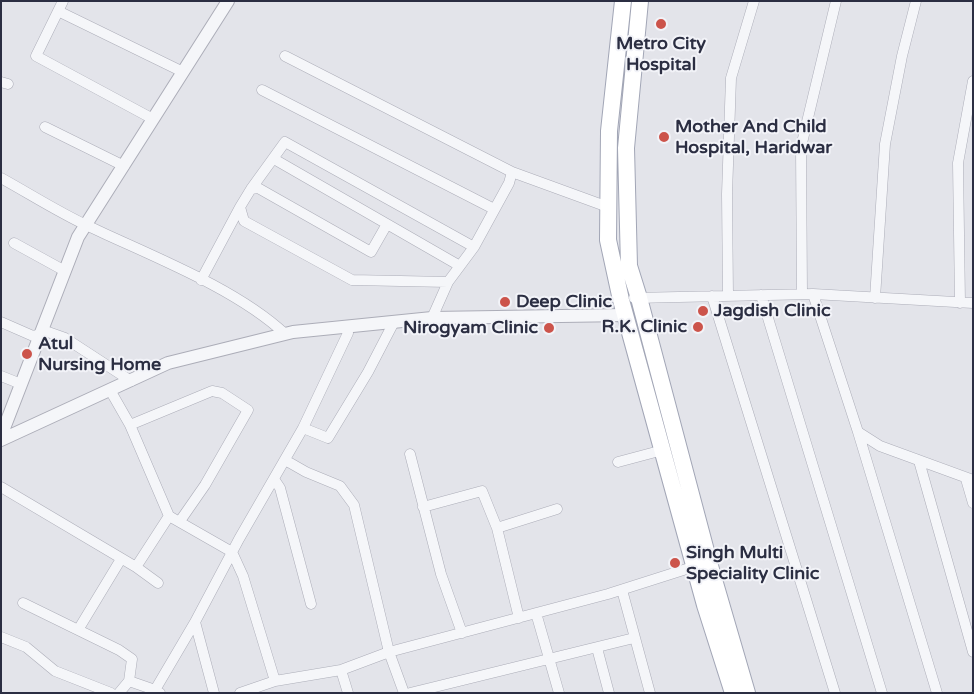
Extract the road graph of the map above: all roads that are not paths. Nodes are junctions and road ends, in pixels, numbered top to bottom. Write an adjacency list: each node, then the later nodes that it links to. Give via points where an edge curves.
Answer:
1 (63, 1): 8 (street)
2 (228, 1): 10 (street)
3 (623, 1): 21 (main road, via 608,131)
4 (640, 1): 36 (main road, via 626,148 629,266)
5 (754, 1): 35 (street, via 731,78 726,194)
6 (836, 1): 31 (street, via 801,147)
7 (916, 1): 37 (street, via 885,144)
8 (58, 11): 10 (street); 13 (street, via 36,56)
9 (285, 56): 17 (street)
10 (183, 72): 13 (street)
11 (973, 81): 38 (street, via 958,163)
12 (262, 90): 22 (street)
13 (153, 119): 16 (street)
14 (46, 127): 16 (street)
15 (274, 159): 19 (street); 23 (street); 26 (street, via 286,142)
16 (124, 166): 24 (street)
17 (512, 172): 21 (street); 22 (street)
18 (1, 178): 24 (street)
19 (251, 189): 20 (street); 23 (street, via 258,188 371,252)
20 (240, 207): 29 (street); 30 (street, via 244,221 352,280)
21 (608, 207): 40 (main road, via 608,240)
22 (494, 209): 26 (street)
23 (387, 224): 27 (street)
24 (86, 225): 28 (street); 29 (street)
25 (14, 243): 28 (street)
26 (474, 247): 27 (street)
27 (460, 266): 30 (street)
28 (65, 271): 45 (street)
29 (200, 280): 46 (street, via 268,318)
30 (448, 282): 41 (street)
31 (802, 294): 32 (street); 33 (street)
32 (813, 294): 37 (street); 53 (street)
33 (761, 295): 35 (street); 106 (street)
34 (712, 296): 35 (street); 36 (street); 105 (street)
35 (728, 296)
36 (639, 298): 40 (street); 72 (main road)
37 (875, 298): 38 (street)
38 (960, 303): 39 (street)
39 (973, 303)
40 (624, 307): 41 (street); 56 (main road)
41 (432, 318): 43 (street)
42 (1, 322): 45 (street, via 33,336)
43 (394, 322): 44 (street); 52 (street, via 328,438)
44 (346, 326): 46 (street); 52 (street, via 348,333)
45 (42, 334): 48 (street, via 48,332 65,338); 49 (street)
46 (285, 334): 48 (street, via 168,363)
47 (1, 376): 49 (street)
48 (131, 380): 50 (street)
49 (21, 384): 54 (street)
50 (110, 390): 51 (street); 55 (street)
51 (130, 425): 67 (street); 68 (street, via 212,391 222,392 248,410 206,485)
52 (303, 428): 58 (street)
53 (858, 432): 59 (street, via 880,446); 107 (street)
54 (1, 436)
55 (1, 440)
56 (663, 450): 60 (street); 72 (main road)
57 (410, 454): 65 (street)
58 (285, 460): 61 (street); 86 (street, via 340,486 354,506)
59 (920, 461): 62 (street); 87 (street)
60 (618, 462)
61 (274, 479): 70 (street); 77 (street, via 280,488)
62 (969, 479): 64 (street)
63 (1, 488): 71 (street)
64 (973, 503)
65 (423, 507): 69 (street, via 482,491); 82 (street, via 440,574)
66 (557, 509): 69 (street)
67 (170, 516): 68 (street); 73 (street)
68 (180, 522): 70 (street)
69 (497, 528): 79 (street)
70 (232, 552): 80 (street); 91 (street, via 243,576)
71 (121, 559): 73 (street); 81 (street)
72 (702, 564): 75 (street); 103 (main road); 104 (main road)
73 (136, 567): 74 (street)
74 (158, 583)
75 (622, 590): 78 (street); 84 (street)
76 (23, 603): 81 (street)
77 (311, 604)
78 (536, 613): 79 (street); 88 (street)
79 (519, 618): 82 (street)
80 (195, 622): 92 (street); 95 (street)
81 (78, 630): 90 (street, via 132,659)
82 (462, 633): 86 (street)
83 (1, 637): 93 (street, via 26,647 55,671)
84 (634, 638): 85 (street); 102 (street)
85 (597, 648): 88 (street); 101 (street)
86 (390, 652): 89 (street); 98 (street)
87 (973, 652)
88 (550, 658): 99 (street); 100 (street)
89 (341, 670): 91 (street); 97 (street)
90 (129, 681): 92 (street); 94 (street)
91 (275, 681): 96 (street)
92 (158, 692)
93 (111, 693)
94 (119, 693)
95 (214, 693)
96 (240, 693)
97 (348, 693)
98 (404, 693)
99 (410, 693)
100 (559, 693)
101 (609, 693)
102 (650, 693)
103 (733, 693)
104 (747, 693)
105 (835, 693)
106 (882, 693)
107 (937, 693)

